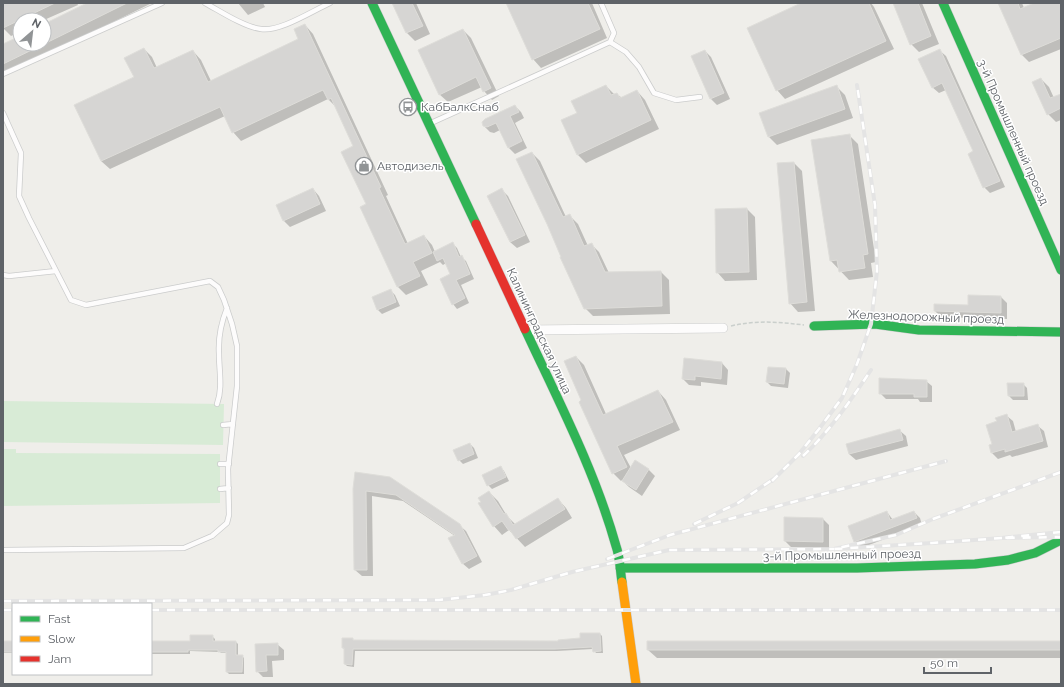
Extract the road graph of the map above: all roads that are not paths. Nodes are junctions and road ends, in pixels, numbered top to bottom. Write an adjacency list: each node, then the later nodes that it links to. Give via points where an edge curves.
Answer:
1 (162, 3): 8 (lane)
2 (205, 3): 3 (lane, via 250,27 262,30 280,27)
3 (330, 3)
4 (372, 3): 11 (street, Калининградская улица)
5 (600, 3): 7 (lane, via 614,32)
6 (943, 3): 12 (street, 3-й Промышленный проезд)
7 (610, 42): 9 (lane, via 626,52 639,67 654,93 676,100); 11 (lane)
8 (3, 74)
9 (700, 97)
10 (3, 113): 13 (lane, via 21,153 19,196)
11 (429, 124): 18 (street, Калининградская улица)
12 (1061, 270)
13 (56, 271): 14 (lane); 15 (lane, via 71,300 86,305 210,281 218,287)
14 (3, 275)
15 (227, 308): 20 (lane, via 220,332 221,393); 21 (lane, via 237,346 237,386)
16 (814, 326): 19 (street, Железнодорожный проезд, via 875,324 919,330)
17 (723, 328): 18 (street)
18 (526, 330): 29 (street, Калининградская улица, via 602,503 617,547)
19 (1061, 332)
20 (217, 404)
21 (233, 424): 22 (lane); 24 (lane)
22 (223, 425)
23 (220, 464): 24 (lane)
24 (229, 464): 25 (lane)
25 (229, 488): 26 (lane); 28 (lane, via 227,523 212,536 184,548)
26 (220, 489)
27 (1061, 540): 29 (street, 3-й Промышленный проезд, via 1035,553 1008,560 974,564 857,568)
28 (5, 550)
29 (620, 568): 30 (street, Калининградская улица)
30 (636, 684)

